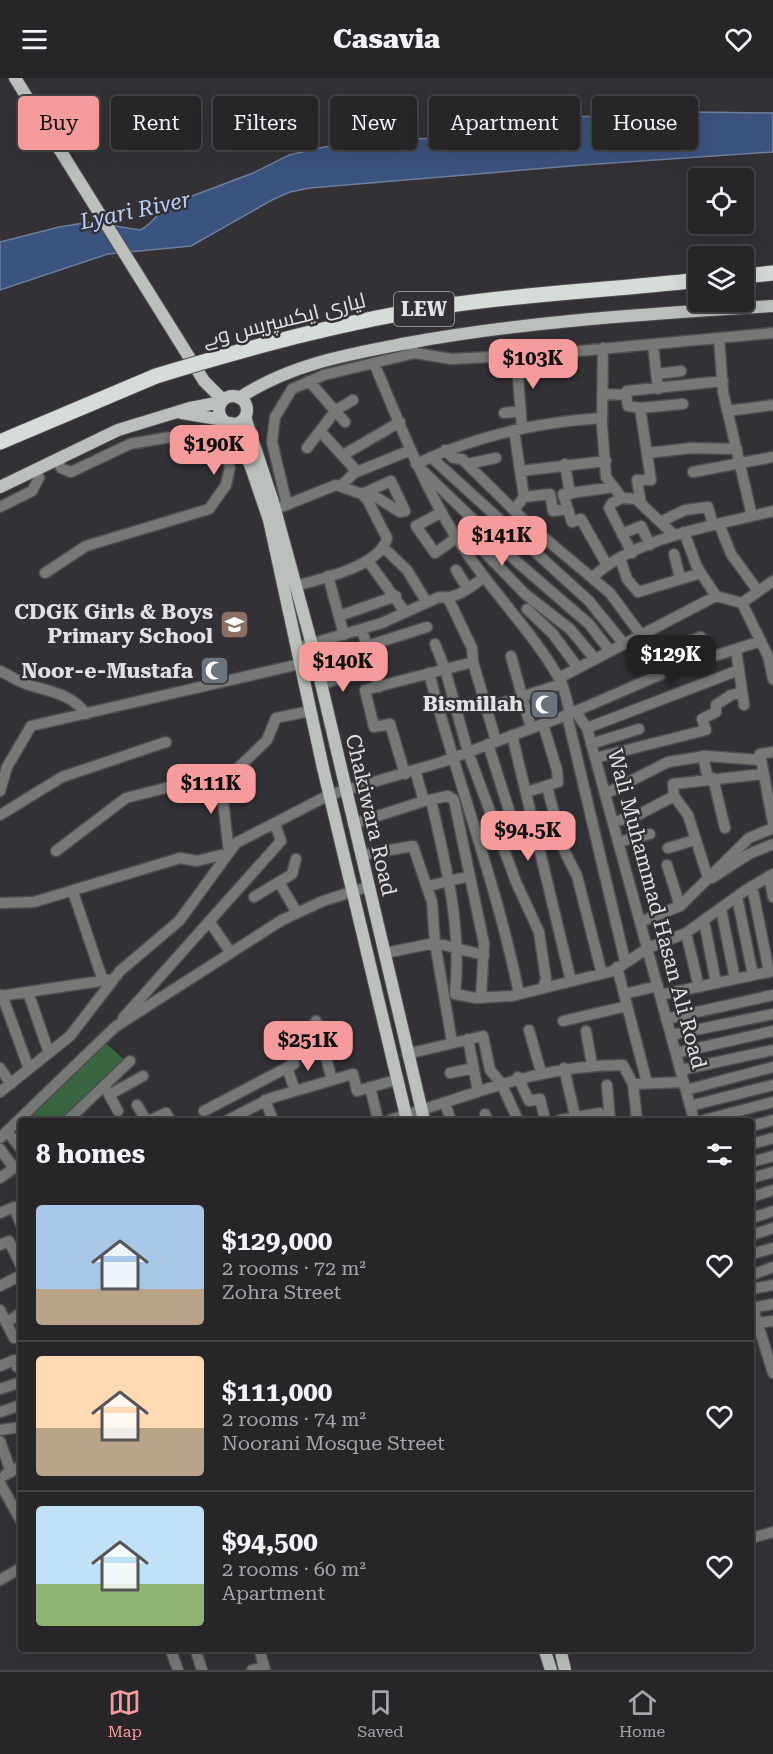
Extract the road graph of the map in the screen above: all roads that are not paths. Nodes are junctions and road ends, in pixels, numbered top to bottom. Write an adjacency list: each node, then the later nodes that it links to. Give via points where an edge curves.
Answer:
1 (16, 80): 23 (main road, via 208,387)
2 (773, 273): 3 (highway)
3 (754, 275)
4 (688, 281): 39 (highway, لیاری ایکسپریس وے / LEW, bridge, via 479,301 315,331 156,376)
5 (773, 306): 8 (main road, via 615,316 456,333)
6 (773, 333): 7 (street)
7 (719, 338): 9 (street); 17 (street)
8 (399, 345): 11 (street, via 409,343); 21 (main road, via 301,367 271,378)
9 (653, 345): 10 (street); 15 (street)
10 (603, 348): 12 (street); 19 (street)
11 (416, 353): 12 (street, via 451,359); 13 (street)
12 (523, 354): 28 (street, via 524,372 518,377)
13 (374, 363): 16 (street); 36 (street)
14 (681, 371): 15 (street)
15 (657, 374): 18 (street)
16 (309, 381): 27 (street); 66 (street, via 292,389 275,417 272,442)
17 (723, 381): 18 (street); 29 (street)
18 (658, 389): 20 (street, via 627,391)
19 (602, 394): 20 (street); 33 (street)
20 (626, 395): 26 (street, via 628,406)
21 (239, 398): 23 (main road, via 230,396); 32 (main road, via 245,404)
22 (353, 400): 27 (street)
23 (222, 401): 30 (main road); 34 (main road, via 219,413)
24 (683, 405): 26 (street)
25 (773, 405): 29 (street)
26 (640, 408): 44 (street)
27 (336, 410): 35 (street); 38 (street)
28 (520, 411): 31 (street); 37 (street)
29 (727, 411): 41 (street)
30 (178, 413): 34 (main road); 49 (main road, via 118,430)
31 (504, 413)
32 (245, 417): 34 (main road); 69 (main road, Chakiwara Road)
33 (602, 418): 37 (street); 50 (street)
34 (227, 422): 69 (main road, Chakiwara Road)
35 (345, 422)
36 (400, 422): 42 (street); 45 (street)
37 (518, 429): 43 (street); 56 (street)
38 (320, 431): 40 (street); 45 (street)
39 (0, 442)
40 (307, 448)
41 (737, 449): 44 (street); 54 (street)
42 (411, 450): 51 (street); 58 (street)
43 (445, 450): 46 (street); 52 (street)
44 (647, 453): 65 (street, via 651,480 637,480)
45 (343, 455): 58 (street)
46 (431, 457): 51 (street); 112 (street, via 582,594)
47 (773, 457): 54 (street)
48 (496, 458): 52 (street)
49 (58, 460): 55 (main road); 87 (street, via 61,468 71,472 130,444 170,436 212,445 225,454 230,467 226,485 209,509 86,546)
50 (606, 461): 53 (street); 61 (street, via 606,477)
51 (417, 464): 72 (street); 117 (street, via 516,561 588,624)
52 (467, 464): 70 (street)
53 (565, 464): 56 (street); 62 (street)
54 (740, 464): 57 (street); 73 (street)
55 (36, 471): 60 (main road); 67 (street, via 39,478 32,491)
56 (520, 471): 63 (street)
57 (693, 472)
58 (354, 473): 59 (street)
59 (342, 486): 66 (street); 80 (street, via 365,493 387,538)
60 (0, 487)
61 (614, 487): 62 (street); 64 (street)
62 (570, 494): 68 (street, via 563,494)
63 (524, 497): 68 (street, via 550,494 553,511); 70 (street)
64 (622, 498): 65 (street, via 636,499); 77 (street, via 609,508)
65 (641, 504): 74 (street)
66 (287, 505): 69 (street)
67 (0, 507)
68 (568, 509): 85 (street, via 572,522 581,519)
69 (271, 510): 94 (main road, Chakiwara Road)
70 (514, 510): 90 (street)
71 (773, 511): 73 (street)
72 (442, 512): 78 (street); 78 (street, via 416,526 435,553)
73 (752, 516): 75 (street)
74 (660, 522): 75 (street, via 685,510 708,507); 76 (street)
75 (716, 525): 76 (street); 96 (street, via 730,554)
76 (679, 533): 79 (street); 88 (street)
77 (622, 534): 79 (street, via 641,526); 81 (street)
78 (457, 539): 91 (street); 119 (street, via 466,533 525,594 570,629)
79 (650, 545): 81 (street)
80 (383, 547): 84 (street); 100 (street, via 407,570)
81 (632, 553): 83 (street)
82 (674, 554): 92 (street)
83 (620, 558): 85 (street); 92 (street, via 627,579 639,592)
84 (368, 561): 89 (street); 97 (street)
85 (607, 565): 90 (street)
86 (456, 570): 95 (street)
87 (45, 573)
88 (700, 573): 92 (street); 98 (street)
89 (328, 576): 94 (street); 104 (street)
90 (593, 577): 108 (street)
91 (483, 578): 95 (street); 131 (street)
92 (680, 578)
93 (773, 580): 96 (street)
94 (290, 587): 113 (main road, Chakiwara Road); 115 (main road, Chakiwara Road)
95 (468, 589): 99 (street)
96 (758, 591): 101 (street)
97 (396, 596): 103 (street); 104 (street)
98 (716, 596): 101 (street); 108 (street)
99 (448, 598): 100 (street); 120 (street, via 472,648)
100 (426, 601): 103 (street)
101 (742, 603): 110 (street)
102 (527, 609): 123 (street, via 553,634)
103 (405, 612): 106 (street)
104 (339, 616): 107 (street)
105 (427, 627): 114 (street)
106 (362, 630): 107 (street); 114 (street)
107 (344, 635): 113 (street)
108 (641, 635): 112 (street)
109 (701, 637): 124 (street, via 670,648)
110 (761, 641): 116 (street); 122 (street)
111 (435, 644): 125 (street)
112 (624, 644): 117 (street)
113 (312, 645): 115 (street); 132 (main road, Chakiwara Road)
114 (366, 646): 133 (street)
115 (297, 648): 121 (main road, Chakiwara Road)
116 (736, 649): 124 (street); 126 (street)
117 (610, 651): 119 (street)
118 (510, 656): 136 (street)
119 (596, 659): 123 (street)
120 (473, 662): 125 (street); 138 (street)
121 (300, 664): 140 (main road, Chakiwara Road); 142 (street)
122 (771, 664): 130 (street)
123 (578, 668): 131 (street)
124 (676, 668): 134 (street)
125 (445, 669): 128 (street); 152 (street)
126 (739, 670): 135 (street); 139 (street)
127 (0, 671): 142 (street, via 25,684 68,696)
128 (429, 673): 133 (street); 155 (street)
129 (358, 674): 132 (street)
130 (773, 679)
131 (561, 681): 136 (street); 141 (street)
132 (321, 684): 164 (main road, Chakiwara Road)
133 (379, 687): 159 (street, via 365,690 374,727 390,724)
134 (627, 690): 139 (street); 141 (street)
135 (742, 693): 137 (street); 149 (street, via 731,695 716,705 716,712 702,719 706,730)
136 (522, 697): 138 (street); 144 (street)
137 (744, 705)
138 (486, 708): 150 (street)
139 (634, 710): 145 (street)
140 (310, 711): 160 (street, via 276,718 267,740 236,770); 169 (main road, Chakiwara Road)
141 (571, 713): 143 (street); 145 (street, Wali Muhammad Hasan Ali Road); 217 (street)
142 (86, 714): 165 (street, via 31,726 7,767)
143 (543, 724): 144 (street); 163 (street, via 558,782)
144 (531, 728): 147 (street)
145 (586, 728): 151 (street, Wali Muhammad Hasan Ali Road)
146 (639, 729): 151 (street)
147 (512, 735): 150 (street); 166 (street)
148 (166, 742): 172 (street, via 62,777)
149 (663, 742): 156 (street); 158 (street)
150 (492, 743): 152 (street); 180 (street, via 513,823 513,831)
151 (591, 744): 156 (street, Wali Muhammad Hasan Ali Road)
152 (468, 752): 155 (street); 180 (street)
153 (773, 752): 157 (street, via 760,754)
154 (703, 756): 157 (street); 158 (street); 162 (street)
155 (451, 758): 159 (street); 229 (street, via 497,898)
156 (595, 758): 168 (street, Wali Muhammad Hasan Ali Road)
157 (760, 760): 161 (street)
158 (668, 762): 168 (street)
159 (410, 772): 164 (street); 171 (street)
160 (220, 774): 185 (street, via 126,798); 186 (street)
161 (763, 774): 162 (street); 167 (street)
162 (711, 779): 170 (street, via 673,784); 177 (street)
163 (547, 787): 166 (street); 219 (street, via 564,850 577,876)
164 (345, 789): 169 (street); 176 (main road, Chakiwara Road)
165 (0, 791)
166 (527, 792): 223 (street)
167 (771, 792): 174 (street)
168 (605, 794): 173 (street, Wali Muhammad Hasan Ali Road)
169 (329, 795): 175 (street); 198 (main road, Chakiwara Road)
170 (674, 796): 173 (street, via 636,816); 181 (street, via 688,816)
171 (428, 800): 176 (street); 191 (street, via 448,796 454,800); 192 (street)
172 (0, 815)
173 (613, 822): 182 (street, Wali Muhammad Hasan Ali Road)
174 (773, 823)
175 (275, 824): 186 (street, via 236,843); 207 (street, via 281,841)
176 (353, 824): 187 (main road, Chakiwara Road)
177 (725, 828)
178 (773, 828): 194 (street, via 749,838)
179 (650, 834): 182 (street)
180 (500, 839): 226 (street, via 539,932 546,978)
181 (695, 840): 184 (street); 194 (street)
182 (618, 842): 209 (street, Wali Muhammad Hasan Ali Road)
183 (773, 844): 194 (street)
184 (668, 848)
185 (56, 851)
186 (230, 852): 199 (street, via 197,861 180,858); 222 (street, via 179,921)
187 (362, 855): 195 (street, via 413,846); 197 (main road, Chakiwara Road)
188 (296, 859): 193 (street, via 292,874)
189 (667, 865): 204 (street)
190 (771, 875): 196 (street); 202 (street)
191 (470, 876): 192 (street); 216 (street)
192 (449, 881): 195 (street); 212 (street)
193 (279, 882): 200 (street); 206 (street)
194 (705, 882): 204 (street)
195 (428, 886): 211 (street)
196 (752, 886): 201 (street); 218 (street)
197 (367, 887): 198 (street); 215 (main road, Chakiwara Road)
198 (353, 889): 206 (street); 267 (main road, Chakiwara Road)
199 (73, 892): 203 (street, via 34,902); 222 (street)
200 (254, 897)
201 (737, 897): 205 (street); 220 (street)
202 (773, 897)
203 (0, 903)
204 (680, 906): 209 (street)
205 (721, 909): 208 (street); 221 (street)
206 (297, 913): 214 (street)
207 (209, 921): 214 (street); 239 (street)
208 (704, 921): 210 (street); 224 (street)
209 (640, 922): 213 (street, Wali Muhammad Hasan Ali Road)
210 (686, 933): 213 (street); 225 (street)
211 (435, 943): 212 (street); 215 (street); 246 (street)
212 (458, 947): 216 (street); 233 (street, via 455,994)
213 (648, 948): 217 (street); 227 (street, Wali Muhammad Hasan Ali Road)
214 (231, 953): 239 (street)
215 (386, 953): 251 (main road, Chakiwara Road)
216 (484, 955): 233 (street)
217 (621, 964): 219 (street); 230 (street)
218 (771, 971): 220 (street)
219 (602, 974): 223 (street)
220 (753, 975): 221 (street)
221 (735, 979): 224 (street)
222 (108, 980): 228 (street); 249 (street, via 70,1036)
223 (571, 981): 226 (street)
224 (716, 983): 225 (street)
225 (699, 987): 227 (street)
226 (543, 988): 229 (street)
227 (659, 991): 230 (street); 236 (street, Wali Muhammad Hasan Ali Road)
228 (28, 992): 232 (street); 249 (street)
229 (519, 994): 233 (street)
230 (624, 994): 234 (street)
231 (773, 995): 236 (street)
232 (1, 996): 260 (street)
233 (482, 998)
234 (627, 1006): 238 (street); 269 (street)
235 (773, 1014): 243 (street)
236 (666, 1019): 243 (street, Wali Muhammad Hasan Ali Road)
237 (316, 1021): 247 (street)
238 (563, 1021)
239 (116, 1027): 289 (street)
240 (529, 1030): 262 (street)
241 (586, 1031): 254 (street)
242 (773, 1031): 250 (street)
243 (671, 1035): 250 (street, Wali Muhammad Hasan Ali Road)
244 (282, 1036): 252 (street)
245 (468, 1039): 246 (street); 258 (street); 268 (street, via 483,1036 490,1070)
246 (452, 1042): 251 (street)
247 (323, 1043): 252 (street); 266 (street)
248 (773, 1050): 261 (street)
249 (49, 1053): 260 (street)
250 (676, 1053): 261 (street, Wali Muhammad Hasan Ali Road)
251 (407, 1054): 288 (main road, Chakiwara Road)
252 (290, 1055): 257 (street, via 294,1064)
253 (130, 1060): 277 (street)
254 (592, 1065): 259 (street); 271 (street, via 623,1065)
255 (773, 1067): 274 (street)
256 (0, 1068): 270 (street)
257 (287, 1068): 276 (street); 286 (street)
258 (474, 1068): 263 (street); 278 (street)
259 (564, 1068): 262 (street); 301 (street)
260 (28, 1069): 270 (street)
261 (681, 1070): 274 (street, Wali Muhammad Hasan Ali Road)
262 (540, 1072): 265 (street)
263 (450, 1073)
264 (142, 1076): 277 (street)
265 (518, 1077): 268 (street); 300 (street, via 529,1101 540,1099)
266 (332, 1080): 275 (street, via 353,1074 357,1091); 276 (street)
267 (396, 1080): 275 (street); 297 (main road, Chakiwara Road)
268 (501, 1083): 278 (street); 299 (street)
269 (647, 1083): 271 (street); 274 (street)
270 (10, 1084): 279 (street)
271 (633, 1084): 304 (street)
272 (773, 1084): 284 (street)
273 (607, 1085): 303 (street)
274 (685, 1086): 284 (street, Wali Muhammad Hasan Ali Road)
275 (370, 1087): 296 (street)
276 (296, 1090): 280 (street)
277 (106, 1091): 285 (street); 290 (street)
278 (478, 1091): 282 (street)
279 (0, 1092)
280 (265, 1100): 294 (street); 295 (street)
281 (773, 1102): 306 (street)
282 (445, 1104): 288 (street); 298 (street)
283 (137, 1105): 291 (street)
284 (690, 1106): 305 (street, Wali Muhammad Hasan Ali Road)
285 (118, 1111)
286 (204, 1111)
287 (600, 1113): 302 (street)
288 (423, 1116): 297 (street)
289 (21, 1118)
290 (73, 1118)
291 (145, 1118)
292 (156, 1118): 293 (street, via 166,1113)
293 (169, 1118)
294 (232, 1118)
295 (272, 1118)
296 (378, 1118)
297 (406, 1118)
298 (450, 1118)
299 (517, 1118)
300 (545, 1118)
301 (576, 1118)
302 (580, 1118)
303 (610, 1118)
304 (637, 1118)
305 (693, 1118)
306 (712, 1118)
307 (773, 1120): 309 (street)
308 (18, 1121): 310 (street)
309 (754, 1125)
310 (3, 1135): 313 (street)
311 (773, 1138): 312 (street)
312 (754, 1143)
313 (18, 1147)
314 (0, 1149): 317 (street)
315 (773, 1156): 316 (street)
316 (754, 1161)
317 (18, 1166): 319 (street)
318 (773, 1172): 320 (street)
319 (1, 1176)
320 (754, 1177)
321 (773, 1190): 322 (street)
322 (754, 1196)
323 (773, 1211): 326 (street)
324 (0, 1214): 325 (street, via 14,1207)
325 (18, 1217)
326 (754, 1217)
327 (773, 1228): 328 (street)
328 (754, 1234)
329 (0, 1245): 332 (street, via 9,1241)
330 (773, 1248): 331 (street)
331 (754, 1253)
332 (18, 1260)
333 (773, 1267): 334 (street)
334 (754, 1274)
335 (18, 1277): 337 (street)
336 (773, 1285): 338 (street)
337 (0, 1286)
338 (754, 1289)
339 (773, 1304): 340 (street)
340 (754, 1306)
341 (0, 1310): 346 (street)
342 (754, 1313): 345 (street)
343 (18, 1316): 346 (street)
344 (773, 1321): 345 (street)
345 (757, 1323): 348 (street)
346 (5, 1329): 347 (street, via 14,1338)
347 (18, 1336)
348 (762, 1339): 349 (street)
349 (770, 1356): 352 (street)
350 (0, 1366): 351 (street, via 15,1360)
351 (18, 1367)
352 (773, 1371)
353 (18, 1383): 354 (street)
354 (0, 1389)
355 (18, 1406): 356 (street)
356 (0, 1412)
357 (18, 1427): 358 (street)
358 (0, 1430)
359 (0, 1441): 361 (street)
360 (18, 1468): 361 (street)
361 (2, 1477): 362 (street)
362 (18, 1514)
363 (773, 1532): 364 (street)
364 (754, 1537)
365 (18, 1570): 366 (street)
366 (0, 1580)
367 (171, 1652): 373 (street)
368 (196, 1652): 374 (street)
369 (260, 1652): 372 (street)
370 (545, 1652): 376 (main road)
371 (561, 1652): 377 (main road)
372 (265, 1668): 375 (street)
373 (178, 1670)
374 (202, 1670)
375 (252, 1670)
376 (551, 1670)
377 (566, 1670)

